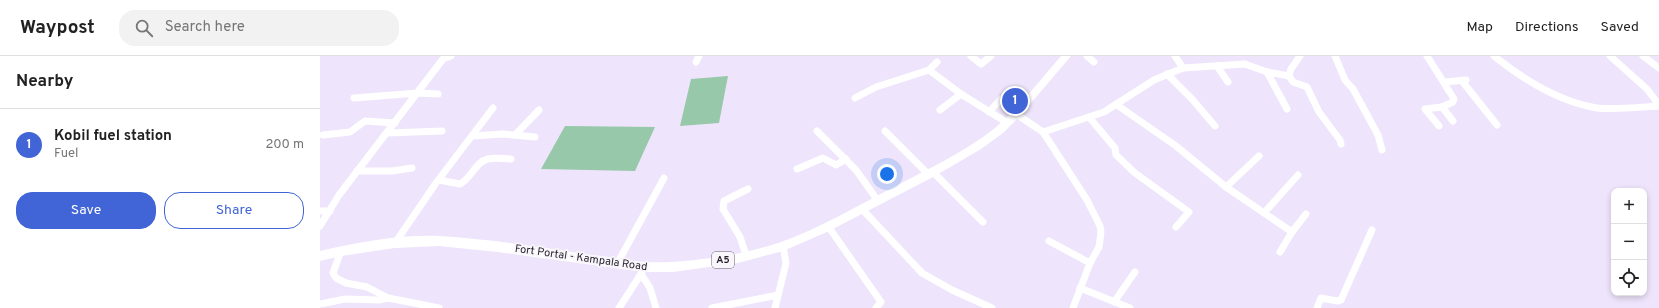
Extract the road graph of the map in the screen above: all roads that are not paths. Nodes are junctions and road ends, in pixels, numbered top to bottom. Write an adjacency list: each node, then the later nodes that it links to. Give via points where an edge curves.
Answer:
1 (451, 56): 24 (street, via 442,59)
2 (971, 56): 3 (street, via 981,64)
3 (991, 56)
4 (1066, 56): 38 (main road, Fort Portal - Kampala Road / A5)
5 (1087, 56): 14 (street)
6 (1175, 56): 16 (street)
7 (1300, 56): 21 (street)
8 (1335, 56): 56 (street, via 1345,80 1353,89 1382,143)
9 (1427, 56): 23 (street)
10 (1494, 56): 31 (street, via 1537,86 1565,99 1598,108)
11 (1610, 56): 31 (street, via 1647,89)
12 (1643, 56): 17 (street)
13 (937, 62): 18 (street)
14 (1094, 62)
15 (1217, 66): 16 (street); 19 (street, via 1245,64); 22 (street)
16 (1183, 68): 20 (street)
17 (1659, 68)
18 (929, 70): 26 (street); 28 (street, via 876,87)
19 (1267, 72): 21 (street); 34 (street)
20 (1167, 74): 30 (street); 44 (street)
21 (1289, 76): 55 (street, via 1293,82 1306,87 1319,112)
22 (1228, 82)
23 (1445, 82): 32 (street, via 1454,101); 43 (street, via 1464,80)
24 (418, 93): 25 (street); 27 (street); 42 (street)
25 (438, 94)
26 (961, 94): 36 (street); 37 (street)
27 (354, 98)
28 (855, 98)
29 (1000, 100): 37 (street)
30 (1117, 105): 39 (street); 67 (street, via 1176,146)
31 (1659, 106)
32 (1442, 107): 40 (street); 45 (street, via 1425,109)
33 (493, 108): 53 (street)
34 (1287, 109)
35 (538, 110): 52 (street)
36 (940, 110)
37 (990, 112): 41 (street)
38 (1016, 114): 41 (main road, Fort Portal - Kampala Road / A5); 49 (street)
39 (1089, 117): 49 (street); 78 (street, via 1115,148 1116,155 1135,173 1189,212)
40 (1453, 121)
41 (1006, 122): 63 (main road, Fort Portal - Kampala Road / A5, via 977,146)
42 (395, 123): 50 (street); 51 (street, via 365,121 350,132)
43 (1497, 125)
44 (1215, 126)
45 (1440, 126)
46 (442, 131): 50 (street)
47 (817, 131): 59 (street)
48 (885, 131): 63 (street)
49 (1043, 132): 88 (street, via 1087,200 1100,226 1099,247)
50 (388, 133): 62 (street)
51 (323, 135)
52 (515, 135): 53 (street); 54 (street)
53 (472, 136): 66 (street)
54 (535, 137)
55 (1341, 144)
56 (1382, 150)
57 (1259, 156): 67 (street)
58 (510, 159): 66 (street, via 486,159 460,184)
59 (846, 159): 61 (street, via 836,165 823,158); 69 (street)
60 (412, 168): 62 (street)
61 (797, 169)
62 (357, 171): 72 (street)
63 (930, 173): 69 (main road, Fort Portal - Kampala Road / A5); 75 (street)
64 (1298, 175): 73 (street)
65 (664, 178): 89 (street)
66 (438, 180): 82 (street)
67 (1226, 187): 73 (street)
68 (748, 189): 86 (street, via 724,201 723,205 740,236)
69 (878, 201): 70 (main road, Fort Portal - Kampala Road / A5)
70 (862, 209): 77 (main road, Fort Portal - Kampala Road / A5); 103 (street, via 922,273)
71 (320, 211): 72 (street)
72 (330, 211): 76 (street)
73 (1264, 213): 80 (street)
74 (1306, 214): 80 (street)
75 (983, 222)
76 (320, 226)
77 (828, 226): 83 (main road, Fort Portal - Kampala Road / A5); 102 (street, via 881,302)
78 (1176, 227)
79 (1372, 230): 106 (street, via 1341,300 1321,298)
80 (1292, 232): 85 (street)
81 (1048, 242): 88 (street)
82 (395, 243): 84 (main road, Fort Portal - Kampala Road / A5); 89 (main road, Fort Portal - Kampala Road / A5, via 467,243)
83 (783, 246): 86 (main road, Fort Portal - Kampala Road / A5); 93 (street, via 786,263)
84 (341, 251): 87 (main road, Fort Portal - Kampala Road / A5); 94 (street, via 333,273 336,278 346,283 367,287)
85 (1280, 252)
86 (746, 255): 90 (main road, Fort Portal - Kampala Road / A5, via 698,264)
87 (320, 256)
88 (1090, 263): 92 (street)
89 (617, 264): 90 (main road, Fort Portal - Kampala Road / A5)
90 (642, 270): 98 (street); 99 (street)
91 (1135, 272): 95 (street)
92 (1080, 288): 95 (street); 104 (street)
93 (778, 295): 100 (street); 101 (street)
94 (388, 298): 96 (street, via 345,299); 97 (street)
95 (1114, 302): 105 (street)
96 (320, 304)
97 (439, 308)
98 (619, 308)
99 (656, 308)
100 (712, 308)
101 (775, 308)
102 (876, 308)
103 (992, 308)
104 (1073, 308)
105 (1130, 308)
106 (1317, 308)

